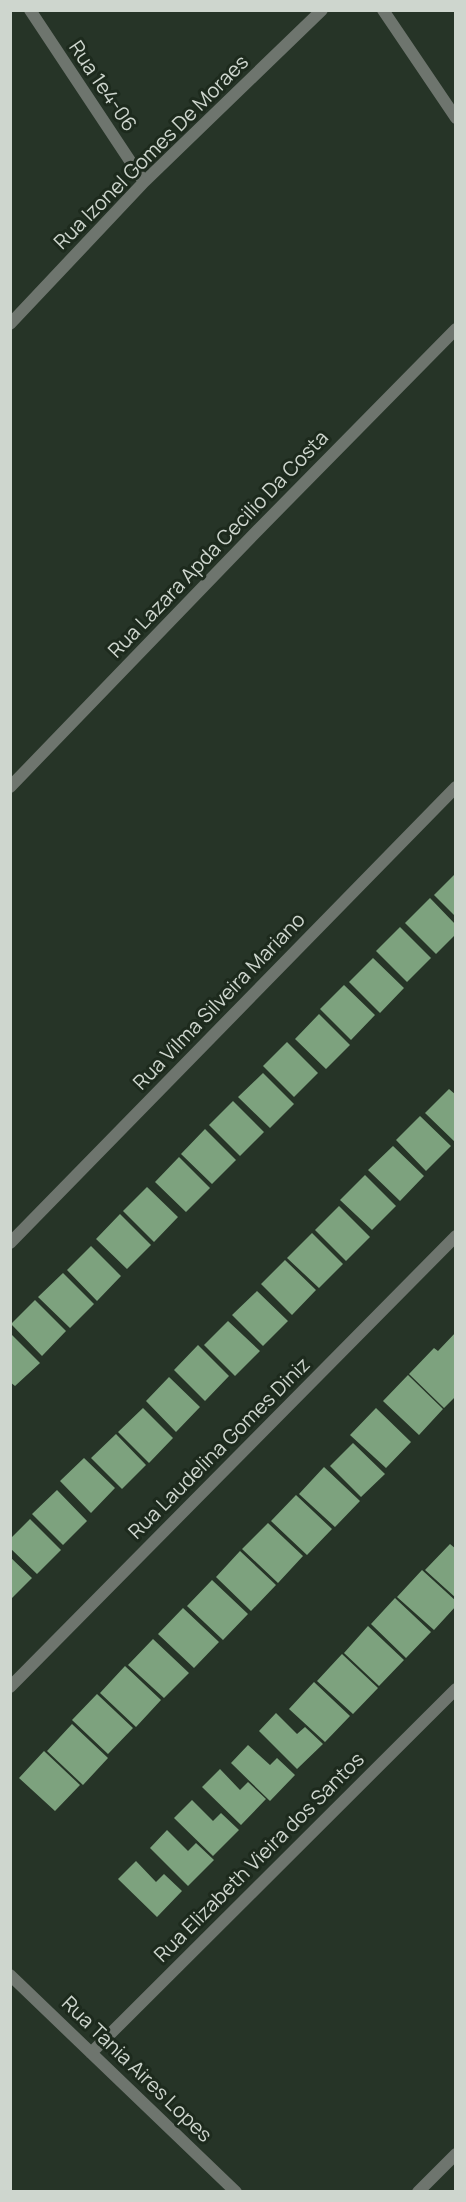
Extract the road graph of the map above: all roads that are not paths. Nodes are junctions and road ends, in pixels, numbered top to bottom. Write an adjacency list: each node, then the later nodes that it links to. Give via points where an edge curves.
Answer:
1 (30, 10): 5 (street, Rua 1e4-06)
2 (322, 10): 5 (street, Rua Izonel Gomes De Moraes)
3 (383, 10): 4 (street)
4 (456, 118)
5 (144, 183): 6 (street, Rua Izonel Gomes De Moraes)
6 (10, 324)
7 (456, 329): 8 (street, Rua Lazara Apda Cecilio Da Costa)
8 (10, 787)
9 (456, 787): 11 (street, Rua Vilma Silveira Mariano)
10 (456, 1236): 12 (street, Rua Laudelina Gomes Diniz)
11 (10, 1243)
12 (10, 1687)
13 (456, 1689): 15 (street, Rua Elizabeth Vieira dos Santos)
14 (10, 1975): 15 (street, Rua Tania Aires Lopes)
15 (91, 2053): 17 (street, Rua Tania Aires Lopes)
16 (456, 2154): 18 (street)
17 (236, 2192)
18 (418, 2192)

